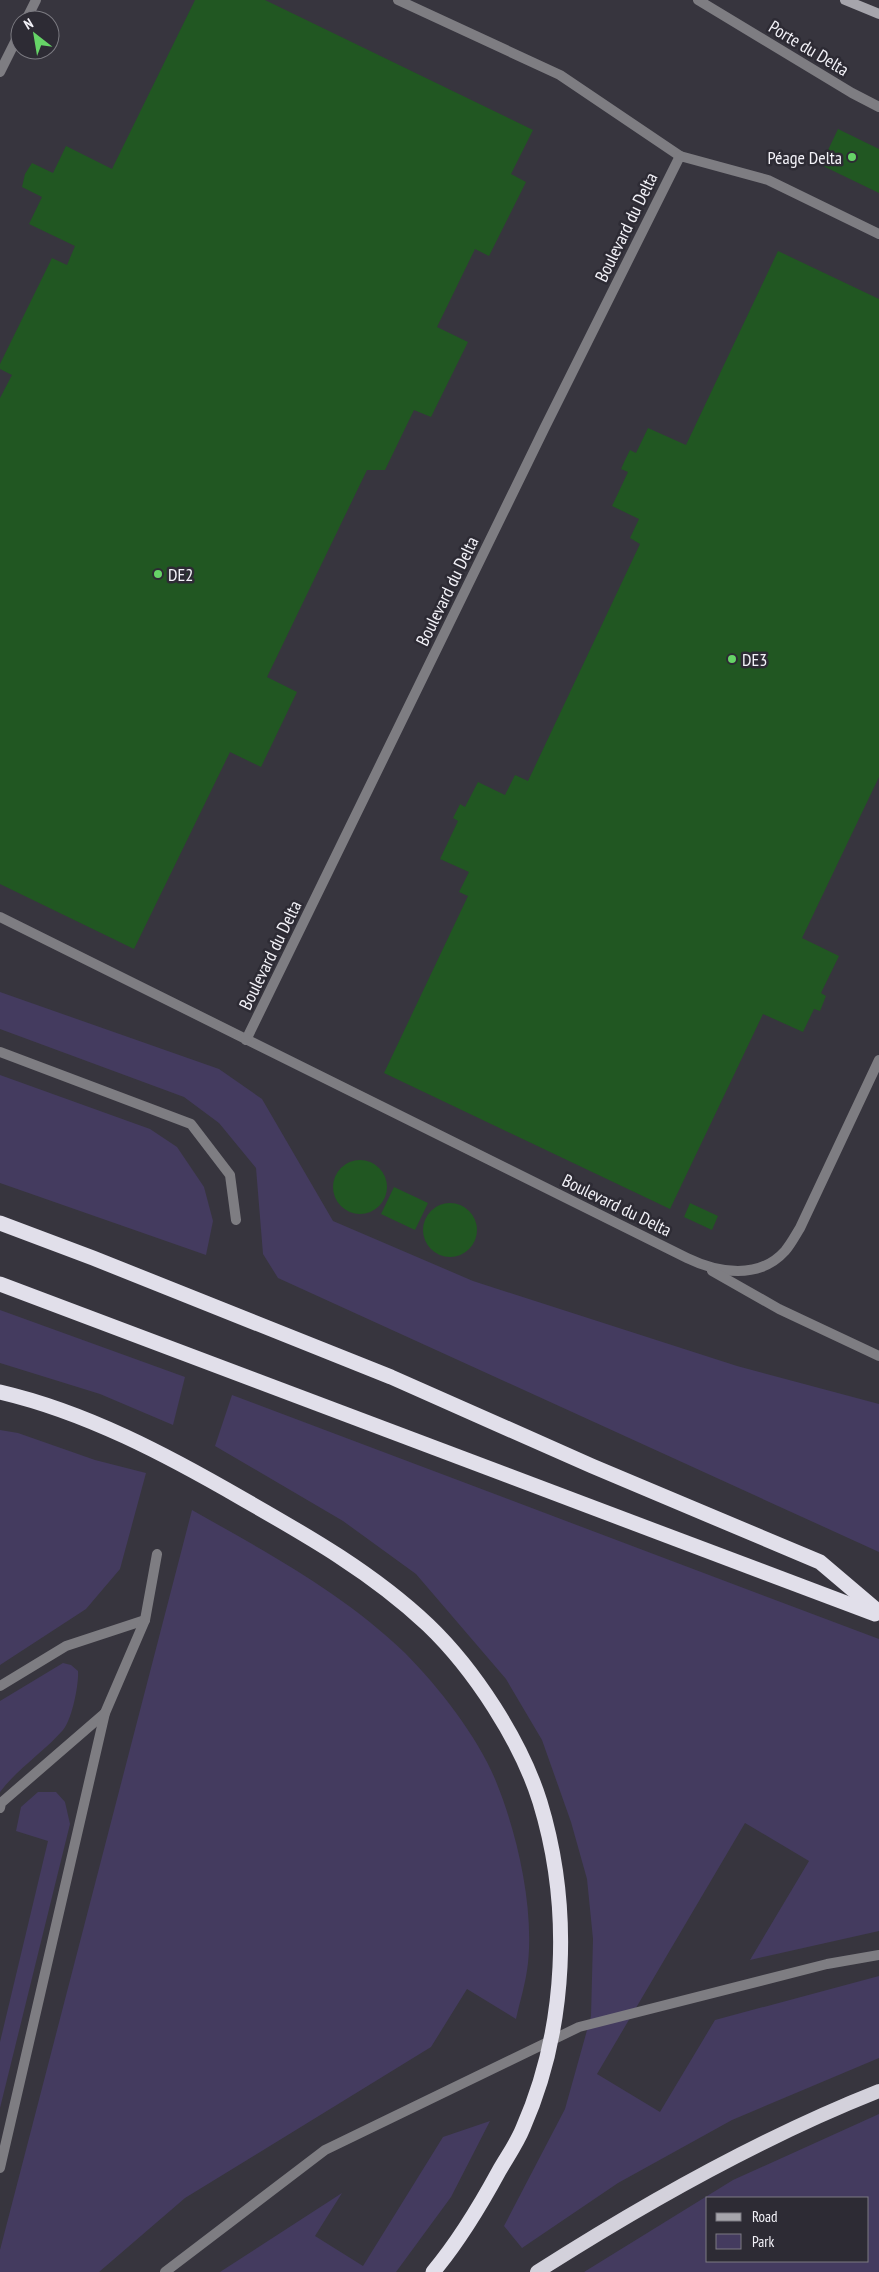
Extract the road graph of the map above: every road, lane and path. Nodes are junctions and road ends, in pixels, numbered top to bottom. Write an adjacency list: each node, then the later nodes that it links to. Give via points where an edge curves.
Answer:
1 (398, 0): 8 (lane, via 560,75)
2 (698, 0): 7 (lane, Porte du Delta)
3 (845, 0): 4 (main road)
4 (879, 14)
5 (10, 52): 6 (lane)
6 (0, 72)
7 (879, 107)
8 (680, 156): 9 (lane, via 768,180); 11 (lane, Boulevard du Delta)
9 (879, 234)
10 (0, 916): 11 (lane, Boulevard du Delta)
11 (246, 1040): 17 (lane, Boulevard du Delta)
12 (0, 1052): 15 (lane, via 190,1124 230,1175)
13 (879, 1060): 14 (lane, Boulevard du Delta)
14 (876, 1077): 17 (lane, Boulevard du Delta, via 800,1228 784,1252 772,1261 741,1272)
15 (236, 1220)
16 (0, 1223): 22 (highway, via 390,1378 820,1562)
17 (702, 1266): 19 (lane, via 779,1309)
18 (0, 1284): 22 (highway)
19 (879, 1356)
20 (0, 1392): 31 (highway, via 72,1414 136,1442 324,1546 380,1584 428,1626 476,1680 511,1736 540,1801 555,1866 561,1972 547,2054 523,2130 464,2230)
21 (157, 1554): 23 (lane)
22 (879, 1614)
23 (145, 1620): 24 (lane, via 66,1646); 25 (lane)
24 (0, 1686)
25 (105, 1713): 26 (lane, via 1,1803); 29 (lane)
26 (0, 1808)
27 (879, 1955): 30 (lane, via 827,1964 579,2028 325,2150)
28 (879, 2091): 32 (highway, via 830,2111 715,2169 605,2229)
29 (0, 2168)
30 (165, 2272)
31 (433, 2272)
32 (538, 2272)

